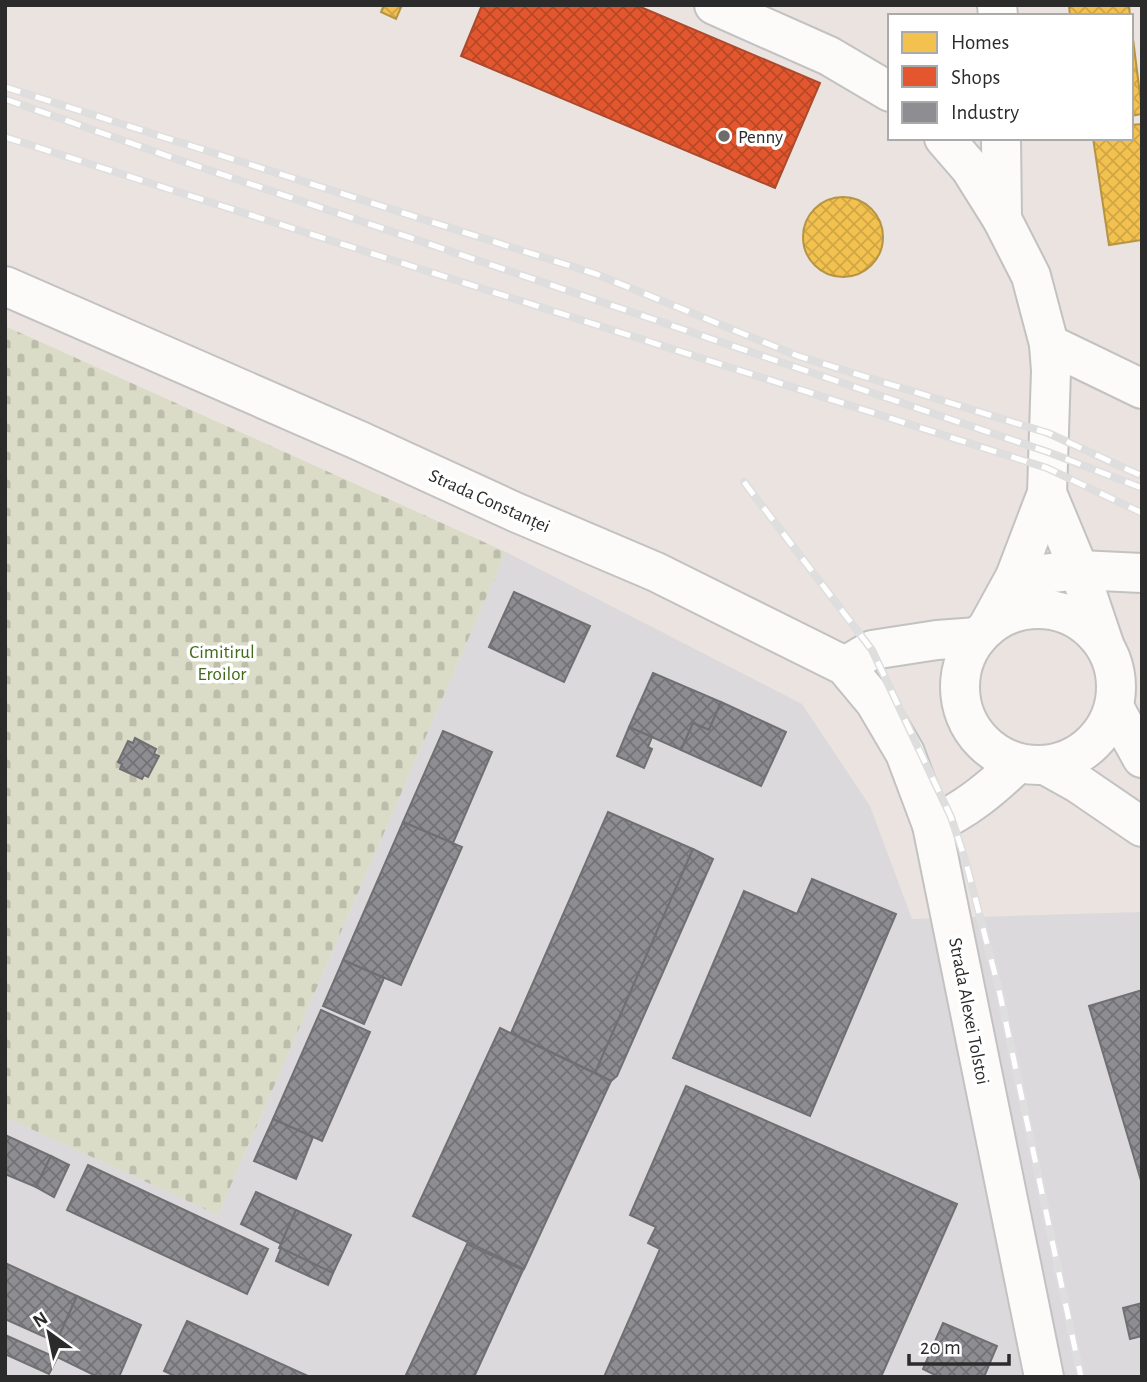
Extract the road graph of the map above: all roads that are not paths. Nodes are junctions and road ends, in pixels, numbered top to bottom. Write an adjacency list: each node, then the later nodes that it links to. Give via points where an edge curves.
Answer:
1 (714, 5): 2 (street, via 829,56)
2 (888, 91)
3 (946, 140): 5 (street, via 970,168)
4 (1001, 140): 5 (street)
5 (1002, 219): 7 (street, via 1031,276)
6 (5, 286): 15 (street, Strada Constanței, via 656,572)
7 (1049, 344): 8 (street); 9 (street)
8 (1142, 389)
9 (1047, 493): 10 (street); 12 (street)
10 (1079, 570): 11 (street); 12 (street); 14 (street)
11 (1142, 573)
12 (1015, 577): 13 (street)
13 (983, 632): 14 (street, via 1006,616 1050,610 1072,617); 15 (street, via 872,650); 18 (street, via 966,656 960,678 967,722 980,741 998,755)
14 (1105, 646): 16 (street, via 1115,676)
15 (845, 666): 19 (street, Strada Alexei Tolstoi, via 875,702 905,753)
16 (1114, 707): 17 (street); 18 (street, via 1104,729 1088,747 1068,760)
17 (1142, 758)
18 (1032, 764): 19 (street); 20 (street, via 1079,784)
19 (932, 825): 21 (street, Strada Alexei Tolstoi)
20 (1142, 827)
21 (1044, 1377)

